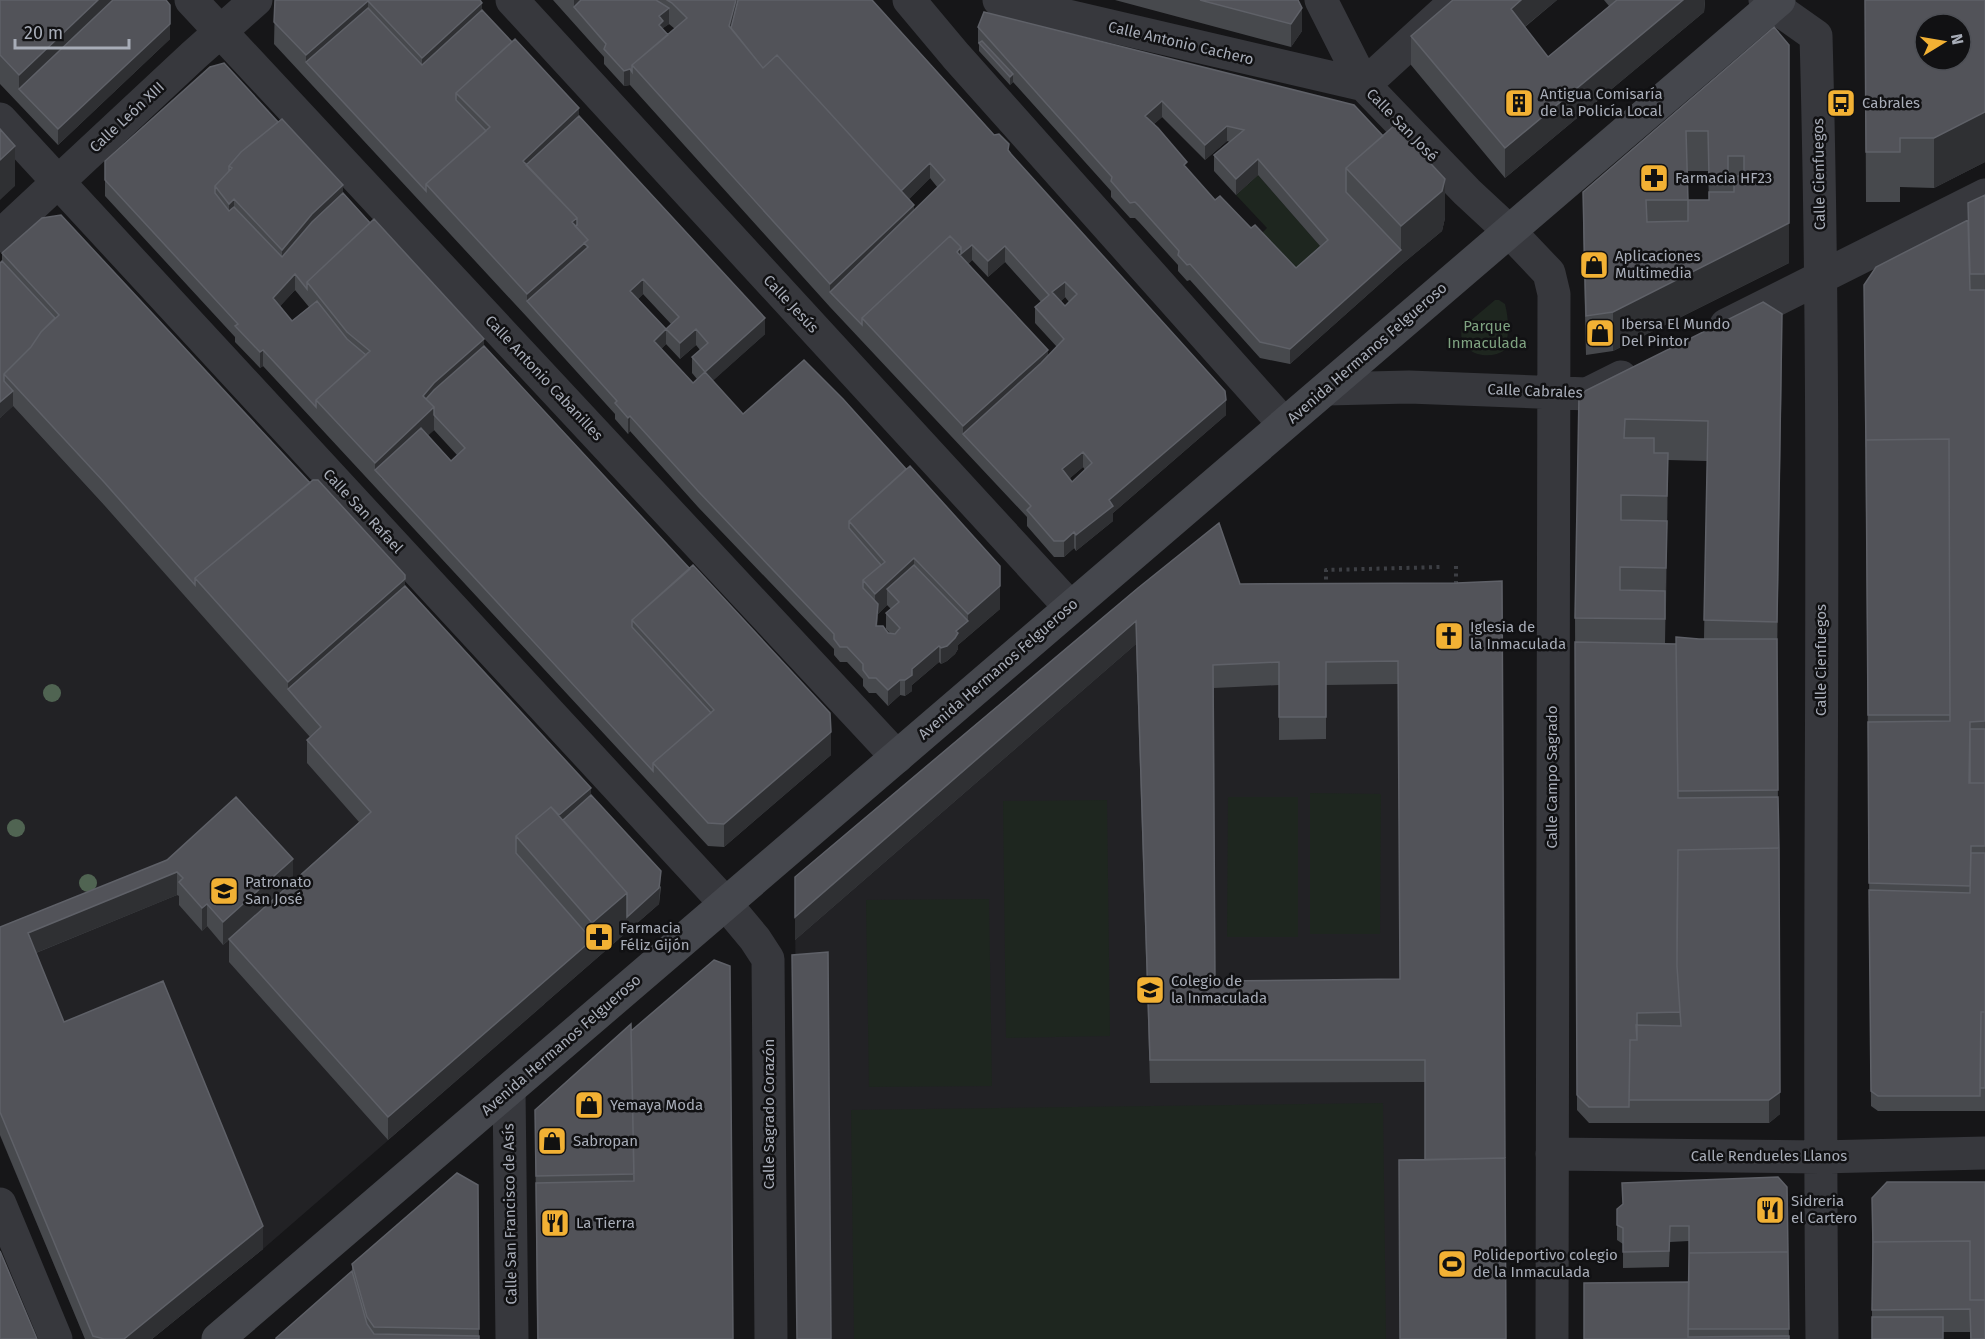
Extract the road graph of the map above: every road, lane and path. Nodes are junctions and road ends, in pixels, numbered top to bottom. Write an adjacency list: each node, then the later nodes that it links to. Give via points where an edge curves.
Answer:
1 (191, 0): 9 (street, Calle Antonio Cabanilles)
2 (256, 0): 9 (street, Calle León XIII)
3 (512, 0): 26 (street, Calle Jesús)
4 (909, 0): 21 (street)
5 (999, 0): 10 (street, Calle Antonio Cachero)
6 (1321, 0): 10 (street, Calle San José)
7 (1457, 0): 10 (street)
8 (1772, 2): 14 (street, Avenida Hermanos Felgueroso); 16 (street, Calle Cienfuegos, via 1816,36)
9 (220, 31): 12 (street, Calle León XIII); 27 (street, Calle Antonio Cabanilles)
10 (1364, 85): 14 (street, Calle San José)
11 (0, 119): 12 (street, Calle San Rafael)
12 (58, 182): 15 (street, Calle León XIII); 28 (street, Calle San Rafael)
13 (1985, 195): 16 (street)
14 (1509, 231): 19 (street, Avenida Hermanos Felgueroso); 20 (street, Calle Campo Sagrado, via 1549,273 1554,294)
15 (0, 236)
16 (1820, 278): 17 (street); 32 (street, Calle Cienfuegos)
17 (1702, 337)
18 (1650, 363): 20 (street, Calle Cabrales, via 1587,394)
19 (1327, 389): 20 (street, Calle Cabrales, via 1409,387); 21 (street, Avenida Hermanos Felgueroso)
20 (1554, 393): 31 (street, Calle Campo Sagrado)
21 (1284, 424): 26 (street, Avenida Hermanos Felgueroso)
22 (1455, 566): 24 (path)
23 (1441, 567): 25 (path, via 1326,570)
24 (1456, 587)
25 (1326, 591)
26 (1070, 607): 27 (street, Avenida Hermanos Felgueroso)
27 (897, 757): 28 (street, Avenida Hermanos Felgueroso)
28 (725, 903): 29 (street, Avenida Hermanos Felgueroso); 37 (street, Calle Sagrado Corazón, via 768,959)
29 (509, 1090): 34 (street, Avenida Hermanos Felgueroso); 36 (street, Calle San Francisco de Asís)
30 (1985, 1153): 32 (street, Calle Rendueles Llanos)
31 (1552, 1154): 32 (street, Calle Rendueles Llanos); 38 (street, Calle Campo Sagrado)
32 (1820, 1157): 39 (street, Calle Cienfuegos)
33 (0, 1204): 35 (street)
34 (228, 1335)
35 (56, 1339)
36 (512, 1339)
37 (771, 1339)
38 (1552, 1339)
39 (1822, 1339)

